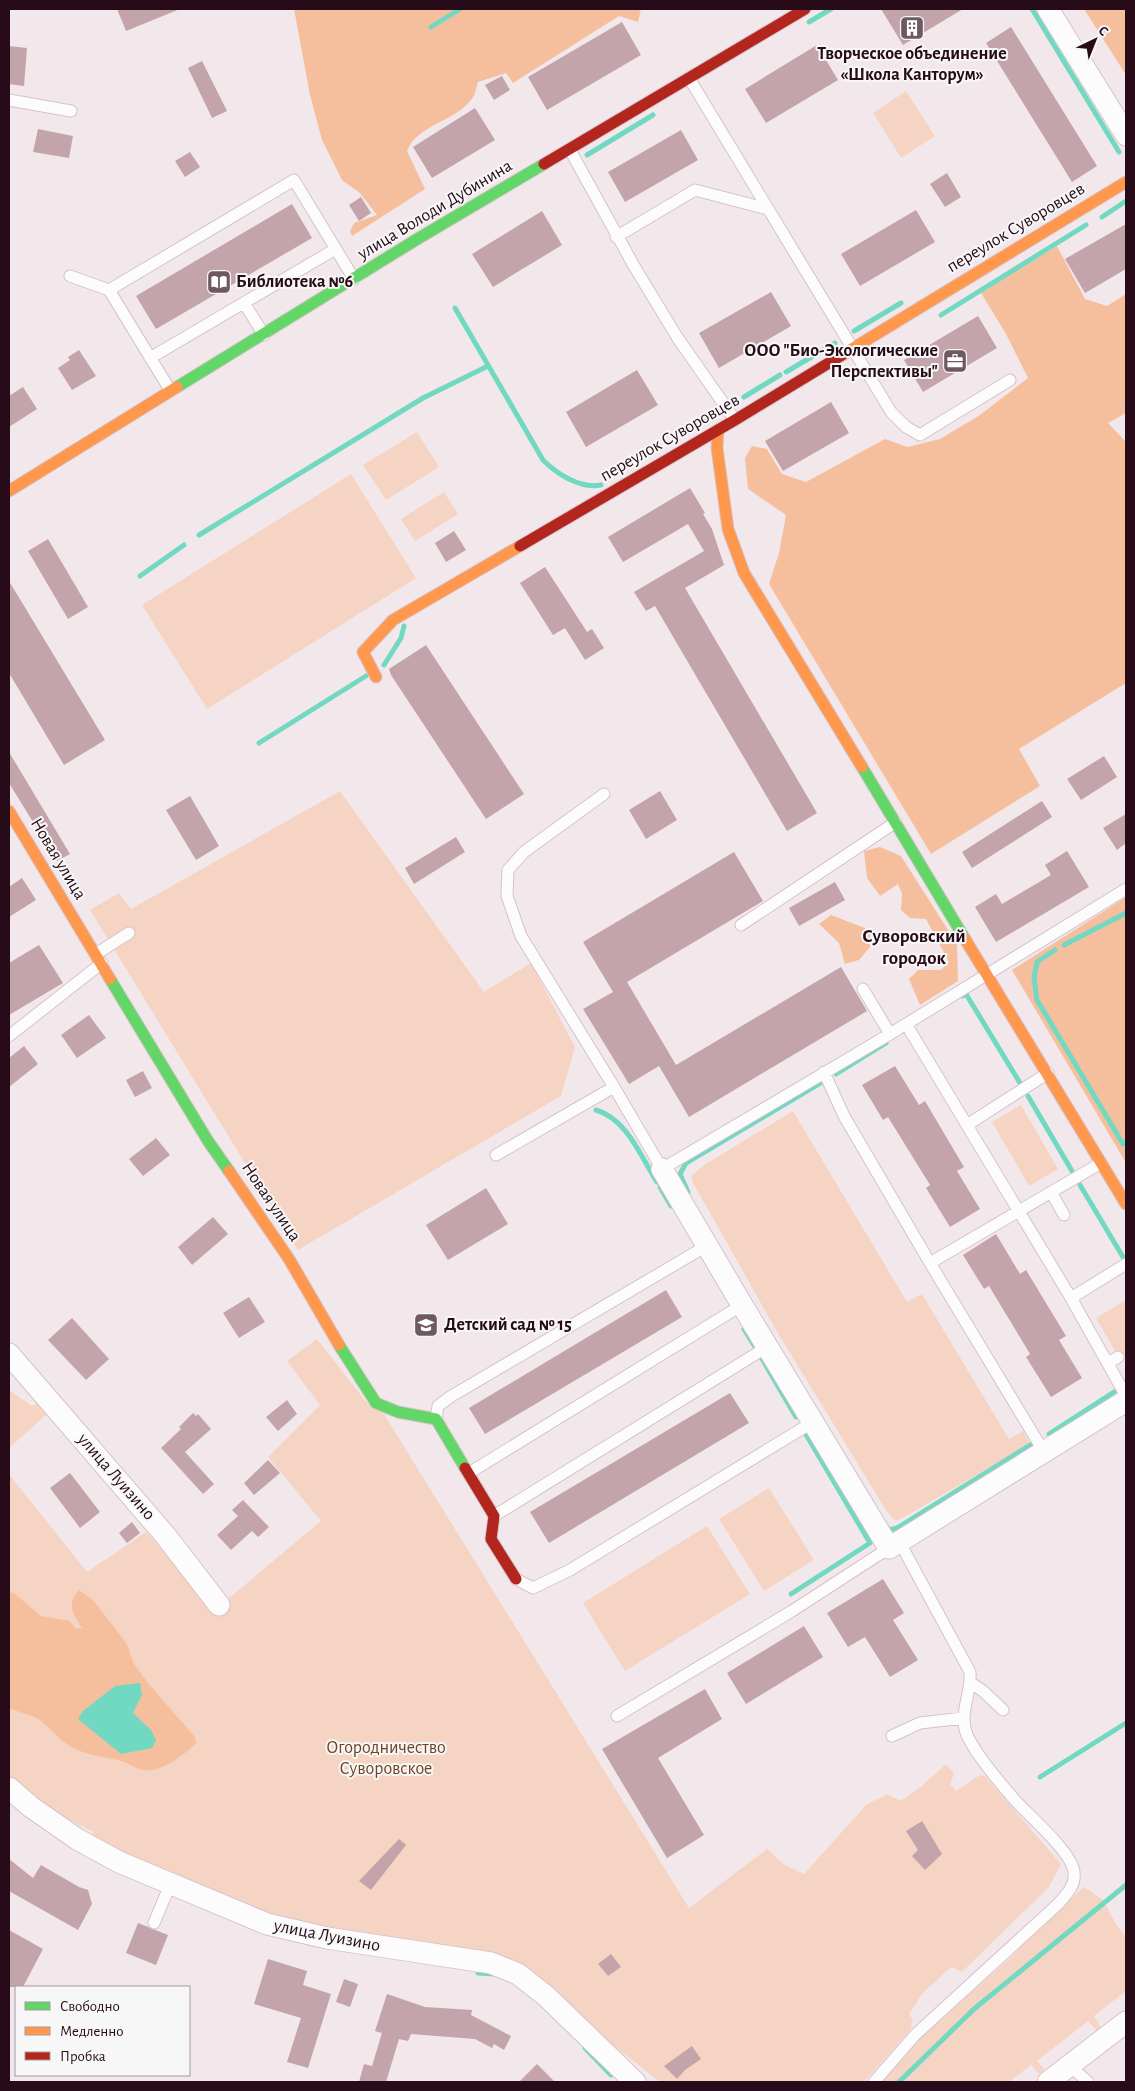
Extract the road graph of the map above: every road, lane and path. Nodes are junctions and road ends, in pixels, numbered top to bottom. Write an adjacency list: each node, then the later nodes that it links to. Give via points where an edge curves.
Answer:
1 (805, 9): 3 (street, улица Володи Дубинина)
2 (1048, 9): 6 (street)
3 (689, 78): 7 (street, улица Володи Дубинина); 9 (lane)
4 (9, 100): 5 (lane)
5 (71, 111)
6 (1126, 135)
7 (570, 150): 10 (lane); 13 (street, улица Володи Дубинина)
8 (1126, 182): 17 (street, переулок Суворовцев)
9 (768, 209): 10 (lane, via 695,190); 17 (lane)
10 (616, 237): 21 (lane, via 677,336)
11 (336, 251): 13 (lane); 14 (lane, via 294,180); 15 (lane)
12 (70, 276): 14 (lane)
13 (354, 279): 16 (street, улица Володи Дубинина)
14 (109, 290): 18 (lane)
15 (244, 303): 16 (lane); 18 (lane)
16 (264, 335): 20 (street, улица Володи Дубинина)
17 (854, 348): 19 (lane, via 891,412 920,435); 21 (street, переулок Суворовцев)
18 (150, 358): 20 (lane)
19 (1010, 380)
20 (170, 390): 23 (street, улица Володи Дубинина)
21 (735, 420): 22 (street, переулок Суворовцев)
22 (718, 430): 24 (street, переулок Суворовцев, via 393,620 363,652); 27 (street, via 717,448 728,529 744,573)
23 (9, 491)
24 (376, 677)
25 (604, 794): 39 (lane, via 524,852 508,870 507,896 522,936)
26 (9, 811): 31 (street, Новая улица)
27 (896, 822): 29 (lane); 32 (street)
28 (1126, 889): 32 (lane)
29 (741, 925)
30 (129, 933): 31 (lane)
31 (99, 959): 36 (lane); 61 (street, Новая улица, via 208,1140 289,1259 376,1403 398,1412)
32 (988, 975): 34 (lane); 38 (street)
33 (863, 989): 35 (lane)
34 (906, 1024): 35 (lane); 42 (lane)
35 (890, 1034): 37 (lane)
36 (9, 1036)
37 (824, 1072): 45 (lane); 51 (lane, via 844,1116)
38 (1048, 1074): 40 (lane); 44 (street)
39 (614, 1087): 43 (lane); 45 (lane)
40 (1006, 1100): 41 (lane); 42 (lane)
41 (1012, 1110)
42 (967, 1125): 48 (lane)
43 (496, 1155)
44 (1101, 1163): 46 (lane); 47 (street)
45 (662, 1168): 50 (street)
46 (1051, 1192): 48 (lane); 49 (lane)
47 (1126, 1204)
48 (1018, 1211): 51 (lane); 53 (lane)
49 (1064, 1215)
50 (708, 1245): 54 (street); 61 (lane, via 450,1397 438,1406)
51 (930, 1264): 63 (lane)
52 (1126, 1264): 53 (lane)
53 (1071, 1298): 58 (lane, via 1092,1323)
54 (742, 1305): 55 (street); 64 (lane)
55 (767, 1347): 62 (street); 65 (lane)
56 (9, 1354): 68 (street, улица Луизино, via 165,1534)
57 (1118, 1357): 58 (lane)
58 (1108, 1363): 59 (lane)
59 (1126, 1396)
60 (1126, 1401): 63 (street)
61 (436, 1419): 64 (street)
62 (813, 1422): 66 (street); 67 (lane, via 570,1570 533,1588)
63 (1044, 1452): 66 (street)
64 (468, 1473): 65 (street)
65 (494, 1516): 67 (street, via 491,1540)
66 (894, 1544): 69 (lane, via 970,1672); 71 (lane)
67 (516, 1579)
68 (219, 1605)
69 (971, 1683): 70 (lane); 72 (lane)
70 (1002, 1710)
71 (617, 1716)
72 (963, 1718): 73 (lane, via 920,1723); 80 (lane, via 967,1735 985,1763 1014,1800 1045,1829 1065,1854 1074,1871 1072,1887 1014,1946 916,2034)
73 (892, 1736)
74 (9, 1788): 75 (street, улица Луизино, via 77,1839)
75 (170, 1885): 76 (lane); 79 (street, улица Луизино, via 267,1924 327,1938 491,1962 518,1974 546,1996)
76 (154, 1923)
77 (1126, 2022): 78 (street)
78 (1070, 2066): 81 (street); 82 (lane)
79 (635, 2082)
80 (874, 2082)
81 (1048, 2082)
82 (1088, 2082)

